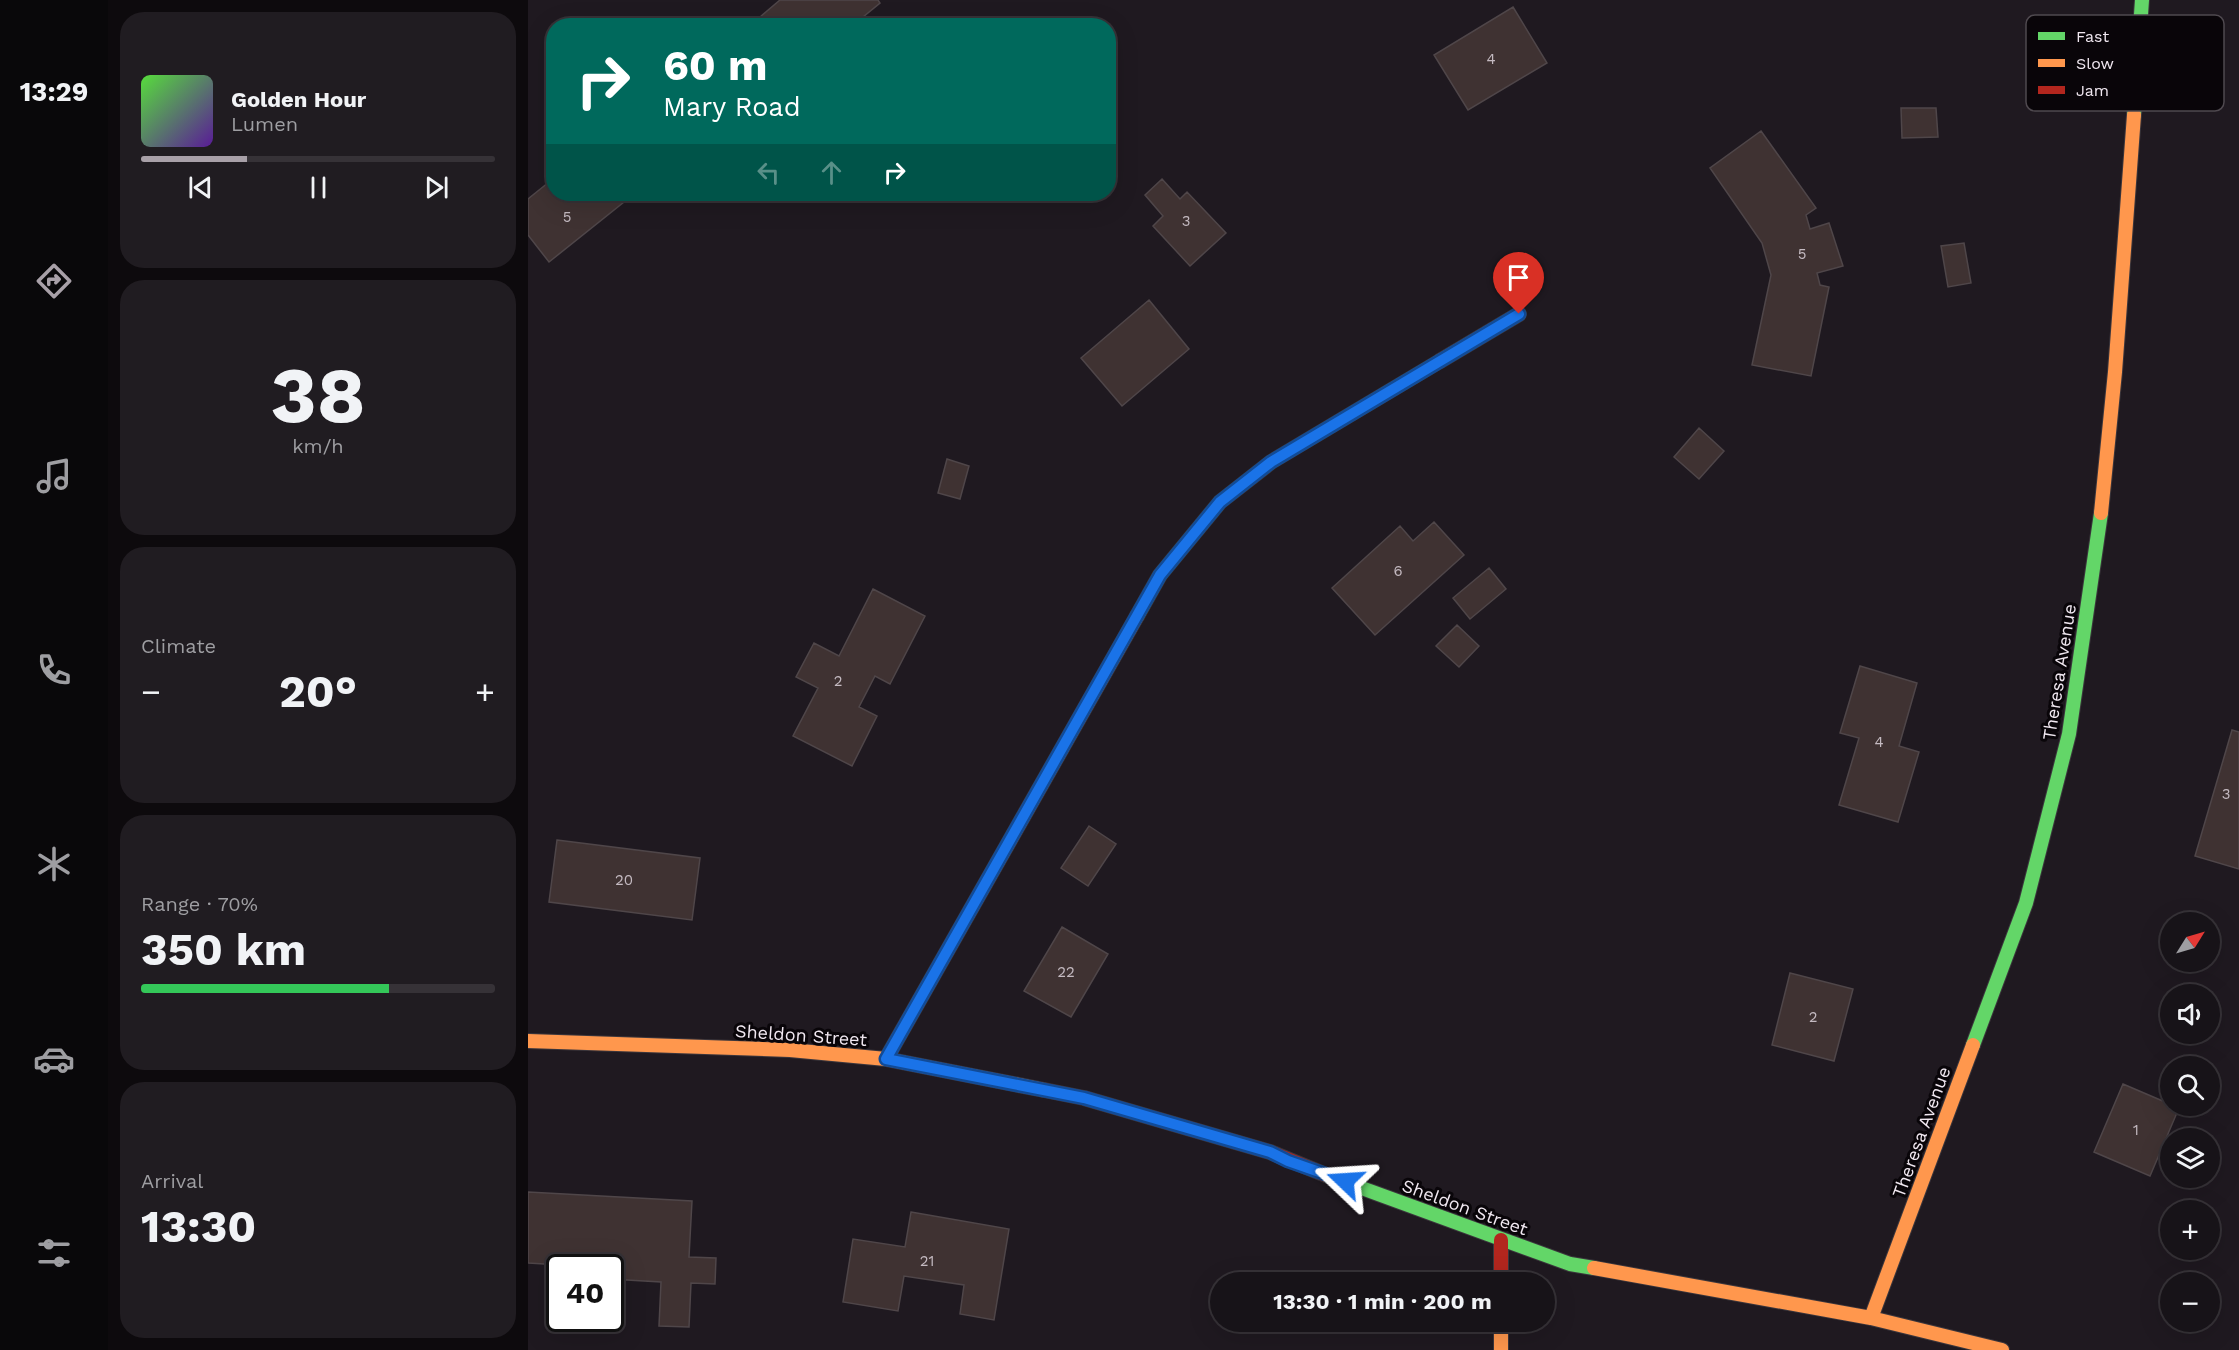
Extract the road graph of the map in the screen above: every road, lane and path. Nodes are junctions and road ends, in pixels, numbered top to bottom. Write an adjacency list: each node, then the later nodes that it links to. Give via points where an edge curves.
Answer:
1 (2142, 0): 2 (street, Theresa Avenue)
2 (2141, 15)
3 (2134, 111): 9 (street, Theresa Avenue, via 2099,531 2069,734 2026,903)
4 (1519, 314): 6 (street, via 1271,462 1220,502 1160,575)
5 (528, 1041): 6 (street, Sheldon Street, via 790,1050)
6 (886, 1059): 7 (street, Sheldon Street, via 1084,1098 1259,1149)
7 (1500, 1240): 8 (street); 9 (street, Sheldon Street, via 1570,1264)
8 (1501, 1272)
9 (1871, 1318): 12 (street, Sheldon Street)
10 (1501, 1332): 11 (street)
11 (1501, 1350)
12 (2002, 1350)

